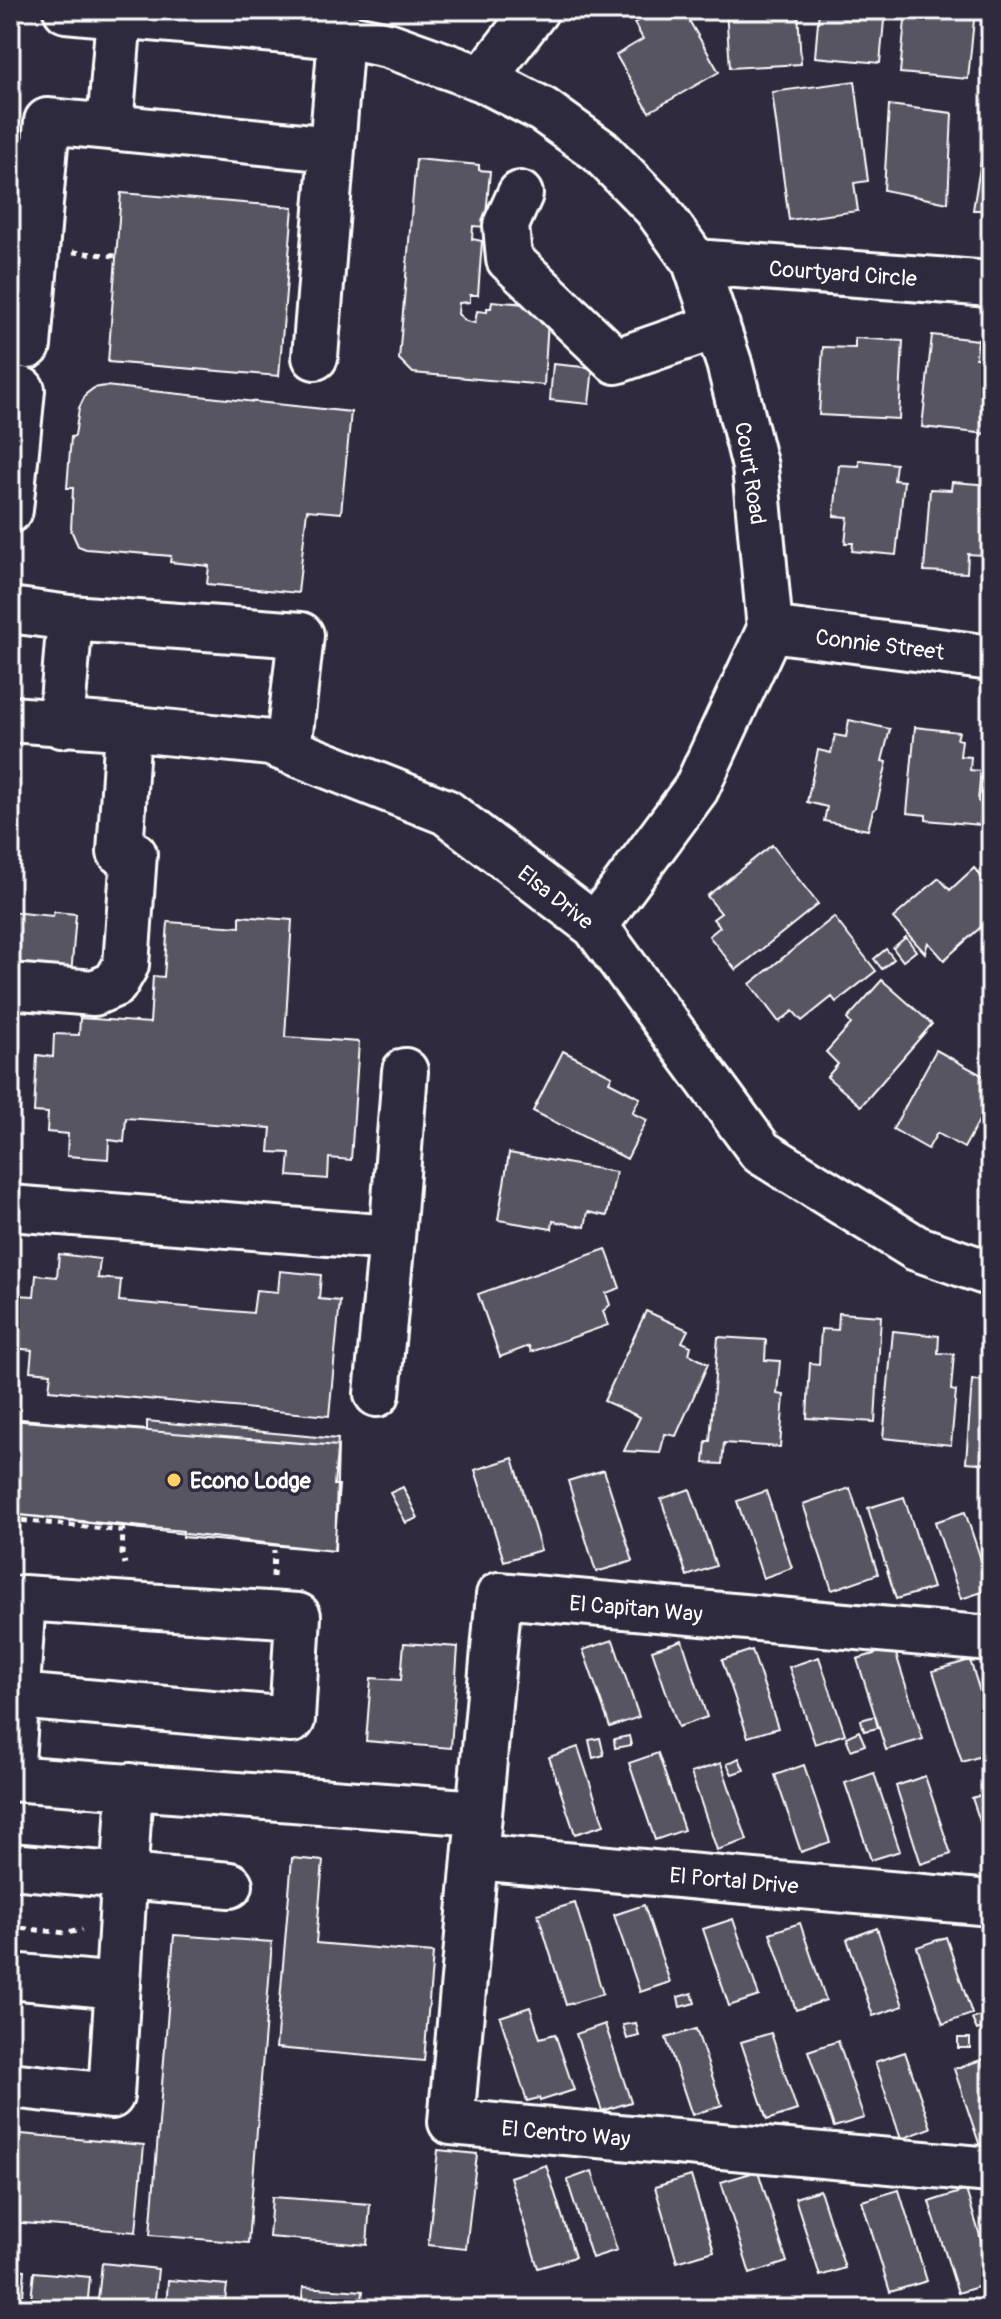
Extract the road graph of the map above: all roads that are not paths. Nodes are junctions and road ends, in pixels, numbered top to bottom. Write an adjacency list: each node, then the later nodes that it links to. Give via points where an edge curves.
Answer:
1 (66, 10): 3 (street)
2 (536, 10): 6 (street)
3 (119, 15): 4 (street); 7 (street)
4 (185, 16): 5 (street)
5 (357, 32): 6 (street); 8 (street)
6 (483, 79): 10 (street, Court Road, via 543,110 600,151 656,208)
7 (110, 127): 8 (street); 13 (street, via 47,121)
8 (332, 149): 14 (street)
9 (520, 194): 12 (street, via 506,225 509,259 616,361)
10 (695, 262): 11 (street, Courtyard Circle); 12 (street, Court Road)
11 (991, 284)
12 (717, 326): 19 (street, Court Road, via 755,467)
13 (28, 346)
14 (315, 357)
15 (22, 390): 16 (street)
16 (10, 510)
17 (10, 610): 18 (street)
18 (70, 618): 22 (street); 24 (street, via 301,635)
19 (770, 629): 20 (street, Connie Street); 25 (street, via 696,789)
20 (991, 658)
21 (10, 719): 22 (street, Elsa Drive)
22 (61, 725): 23 (street, Elsa Drive)
23 (128, 729): 24 (street, Elsa Drive, via 270,743); 26 (street, via 126,965 115,984 94,993)
24 (288, 750): 25 (street, Elsa Drive, via 446,812)
25 (595, 926): 30 (street, Elsa Drive, via 761,1152 916,1248)
26 (10, 986)
27 (405, 1071): 29 (street)
28 (10, 1208): 29 (street)
29 (392, 1238): 31 (street)
30 (991, 1274)
31 (377, 1394)
32 (17, 1598): 34 (street); 34 (street, via 298,1616 292,1720)
33 (991, 1639): 37 (street, El Capitan Way, via 499,1595)
34 (17, 1696): 35 (street)
35 (11, 1778): 36 (street)
36 (130, 1786): 37 (street); 40 (street)
37 (479, 1813): 38 (street, El Centro Way)
38 (476, 1857): 42 (street, El Portal Drive); 46 (street, El Centro Way, via 451,2122)
39 (10, 1866): 40 (street)
40 (124, 1876): 41 (street); 44 (street)
41 (230, 1885)
42 (991, 1903)
43 (10, 1976): 44 (street)
44 (118, 1986): 45 (street, via 111,2096)
45 (10, 2085)
46 (991, 2170)

